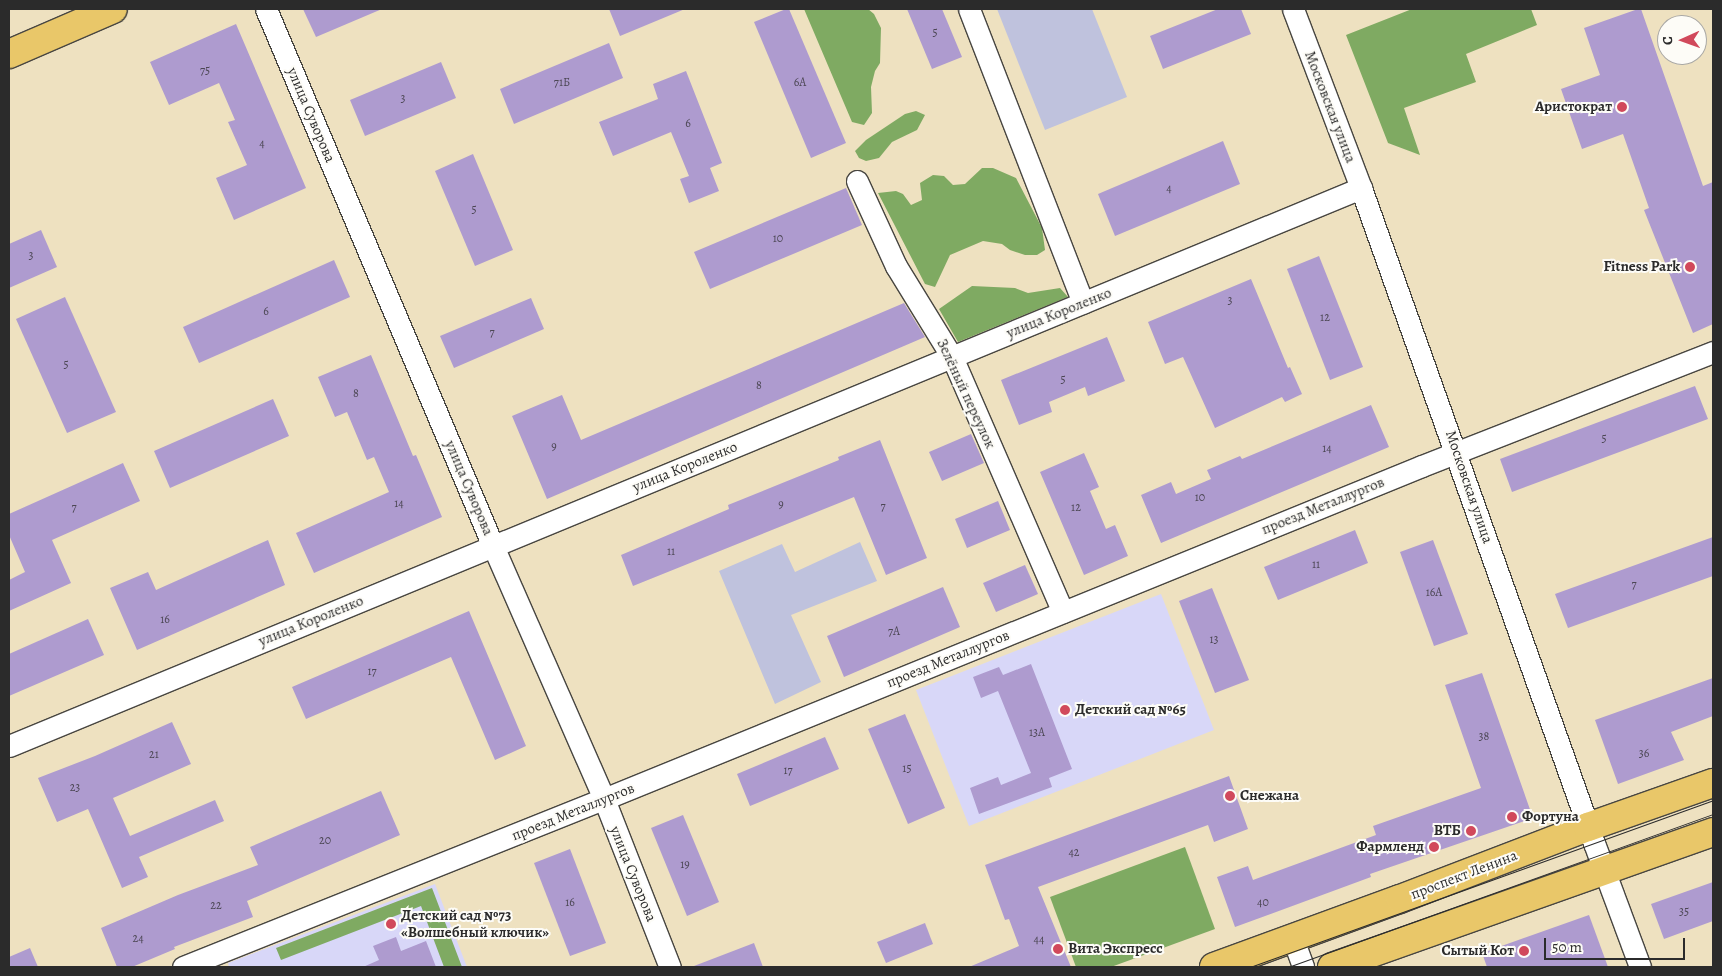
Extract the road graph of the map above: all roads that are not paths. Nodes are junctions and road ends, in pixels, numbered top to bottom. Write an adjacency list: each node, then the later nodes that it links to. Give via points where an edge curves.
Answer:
1 (113, 9): 5 (main road)
2 (266, 9): 12 (street, улица Суворова)
3 (969, 9): 8 (street)
4 (1293, 9): 7 (street, Московская улица)
5 (9, 54)
6 (857, 182): 10 (street, Зелёный переулок, via 896,266)
7 (1361, 188): 8 (street, улица Короленко); 11 (street, Московская улица)
8 (1084, 303): 10 (street, улица Короленко)
9 (1713, 352): 11 (street, проезд Металлургов)
10 (952, 357): 12 (street, улица Короленко); 13 (street, Зелёный переулок)
11 (1457, 452): 13 (street, проезд Металлургов); 17 (street, Московская улица)
12 (493, 546): 14 (street, улица Короленко); 16 (street, улица Суворова)
13 (1063, 612): 16 (street, проезд Металлургов)
14 (9, 746)
15 (1713, 784): 17 (main road, проспект Ленина)
16 (604, 799): 22 (street, проезд Металлургов); 23 (street, улица Суворова)
17 (1588, 827): 19 (street, Московская улица); 20 (main road, проспект Ленина)
18 (1713, 832): 19 (main road)
19 (1605, 872): 25 (main road); 26 (street, Московская улица)
20 (1293, 938): 21 (main road, проспект Ленина); 24 (street)
21 (1222, 966)
22 (183, 967)
23 (670, 967)
24 (1303, 967)
25 (1332, 967)
26 (1640, 967)

